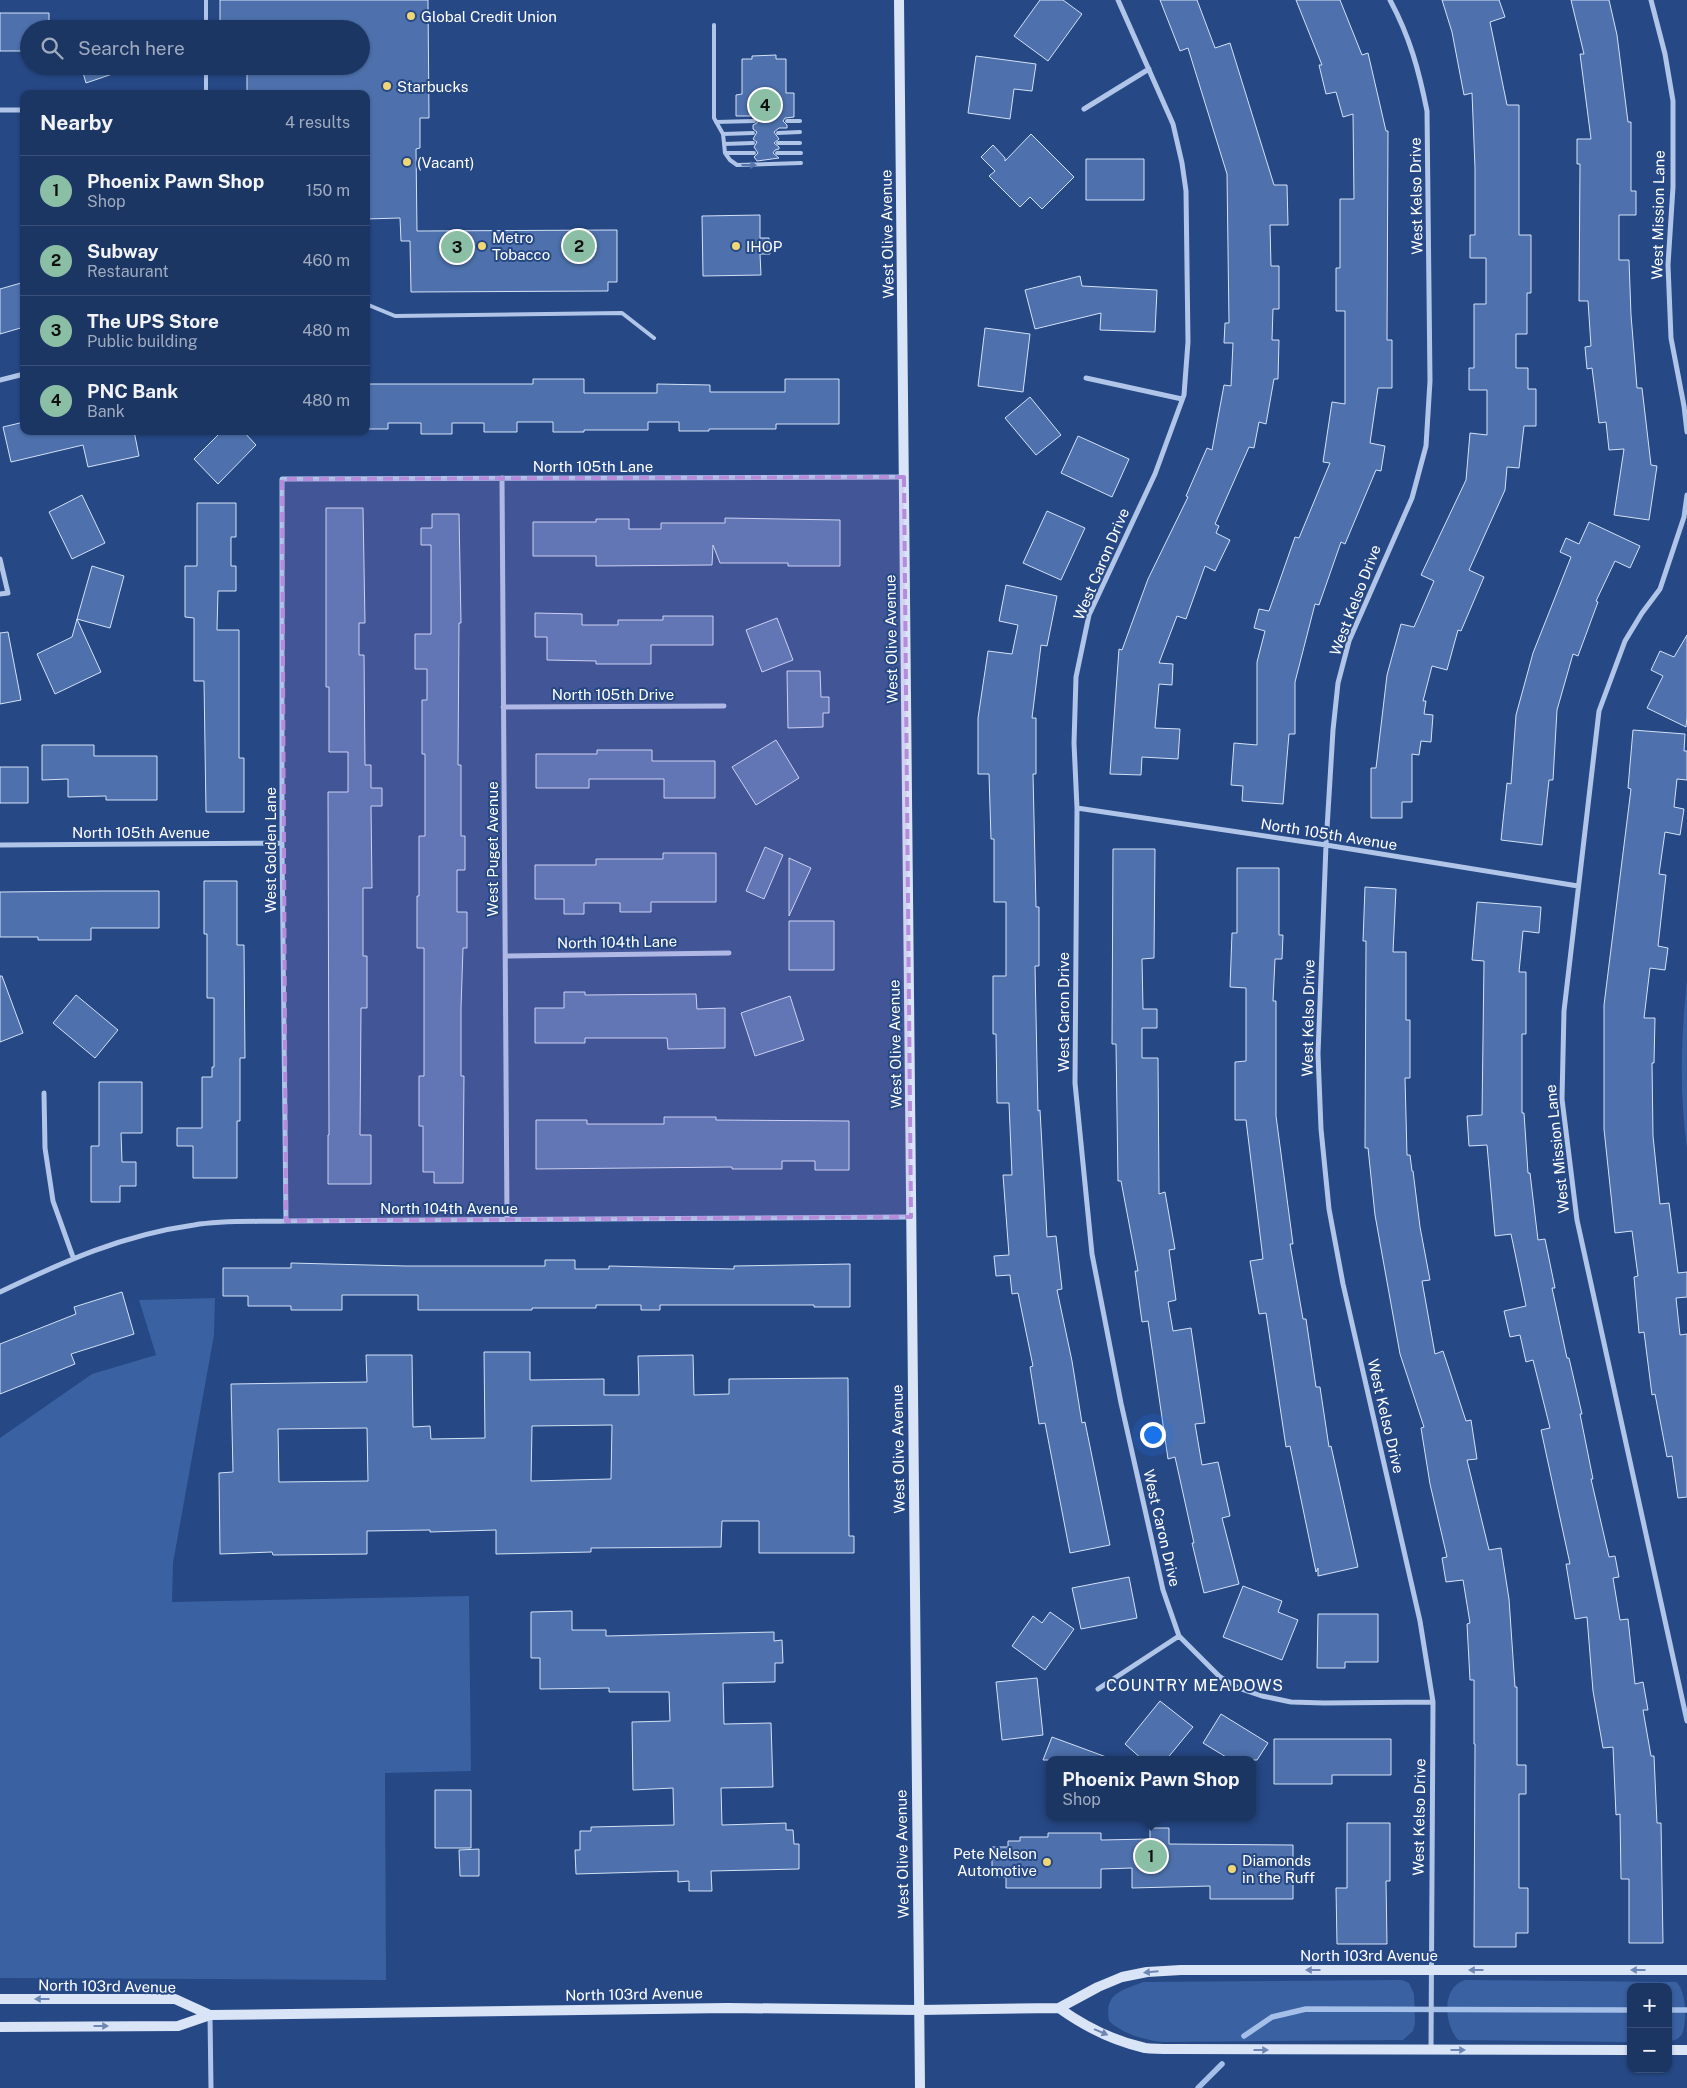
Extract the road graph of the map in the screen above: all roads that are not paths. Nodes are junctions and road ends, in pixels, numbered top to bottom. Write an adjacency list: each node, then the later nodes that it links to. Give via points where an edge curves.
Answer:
1 (206, 0): 6 (lane)
2 (899, 0): 38 (main road, West Olive Avenue)
3 (1118, 0): 8 (street, West Caron Drive)
4 (1390, 0): 49 (street, West Kelso Drive, via 1404,26 1419,69 1427,112 1430,381 1426,446 1412,498 1349,641 1338,683)
5 (1651, 0): 37 (street, West Mission Lane, via 1673,101 1668,275 1671,338)
6 (206, 20)
7 (714, 25): 14 (lane)
8 (1149, 69): 11 (street); 36 (street, West Caron Drive, via 1173,124 1186,191 1188,342)
9 (206, 75): 10 (lane)
10 (206, 90)
11 (1084, 109)
12 (0, 110): 13 (street)
13 (20, 110)
14 (715, 120): 15 (lane); 21 (lane)
15 (754, 121)
16 (787, 121): 17 (lane)
17 (800, 121)
18 (800, 132): 20 (lane)
19 (753, 133): 21 (lane)
20 (778, 133)
21 (723, 134): 25 (lane)
22 (753, 143): 25 (lane)
23 (778, 143): 24 (lane)
24 (800, 143)
25 (724, 144): 26 (lane)
26 (725, 153): 27 (lane); 30 (lane, one-way to 30, via 737,165)
27 (754, 153)
28 (777, 153): 29 (lane)
29 (801, 153)
30 (801, 163)
31 (370, 306): 32 (lane, via 395,316 622,313)
32 (654, 338)
33 (20, 375): 35 (street)
34 (1086, 378): 36 (street)
35 (0, 380)
36 (1182, 399): 46 (street, West Caron Drive, via 1155,474 1089,615 1076,677 1074,743)
37 (1687, 432)
38 (904, 477): 39 (street, North 105th Lane); 54 (main road, West Olive Avenue)
39 (502, 478): 40 (street, North 105th Lane); 45 (street, West Puget Avenue)
40 (282, 479): 47 (street, West Golden Lane)
41 (1687, 494): 50 (street, West Mission Lane, via 1684,517 1660,589 1625,640 1599,711)
42 (0, 559): 43 (street, via 8,593)
43 (0, 594)
44 (724, 706): 45 (street, North 105th Drive)
45 (503, 708): 52 (street, West Puget Avenue)
46 (1077, 808): 49 (street, North 105th Avenue); 59 (street, West Caron Drive, via 1075,1083 1092,1254 1163,1590)
47 (282, 843): 48 (street, North 105th Avenue); 56 (street, West Golden Lane)
48 (0, 845)
49 (1326, 845): 50 (street, North 105th Avenue); 61 (street, West Kelso Drive, via 1318,1054 1329,1209 1420,1622)
50 (1578, 886): 62 (street, West Mission Lane, via 1564,1011 1562,1099 1568,1160 1577,1220)
51 (728, 953): 52 (street, North 104th Lane)
52 (505, 956): 55 (street, West Puget Avenue)
53 (44, 1093): 57 (street, via 45,1148 53,1201)
54 (911, 1217): 55 (street, North 104th Avenue); 67 (main road, West Olive Avenue)
55 (507, 1220): 56 (street, North 104th Avenue)
56 (286, 1221): 57 (street, North 104th Avenue, via 196,1224 129,1238)
57 (74, 1257): 58 (street, North 104th Avenue)
58 (0, 1292)
59 (1179, 1636): 60 (street); 61 (street, West Caron Drive, via 1220,1677 1238,1688 1262,1696 1324,1704)
60 (1098, 1689)
61 (1433, 1702): 63 (street, West Kelso Drive)
62 (1687, 1721)
63 (1430, 1970): 64 (main road, North 103rd Avenue, one-way to 63); 66 (main road, North 103rd Avenue, one-way to 66, via 1147,1972 1098,1986); 70 (street, West Kelso Drive)
64 (1687, 1970)
65 (0, 1999): 68 (main road, North 103rd Avenue, one-way to 65, via 175,1999)
66 (1059, 2008): 67 (main road, North 103rd Avenue); 70 (main road, one-way to 70, via 1080,2023 1146,2048)
67 (919, 2010): 68 (main road, North 103rd Avenue, via 719,2008); 75 (main road, West Olive Avenue)
68 (210, 2014): 69 (main road, North 103rd Avenue, one-way to 68, via 178,2026); 74 (street)
69 (0, 2027)
70 (1430, 2050): 71 (main road, one-way to 71)
71 (1627, 2050)
72 (1672, 2050): 73 (main road)
73 (1687, 2050)
74 (211, 2088)
75 (920, 2088)

